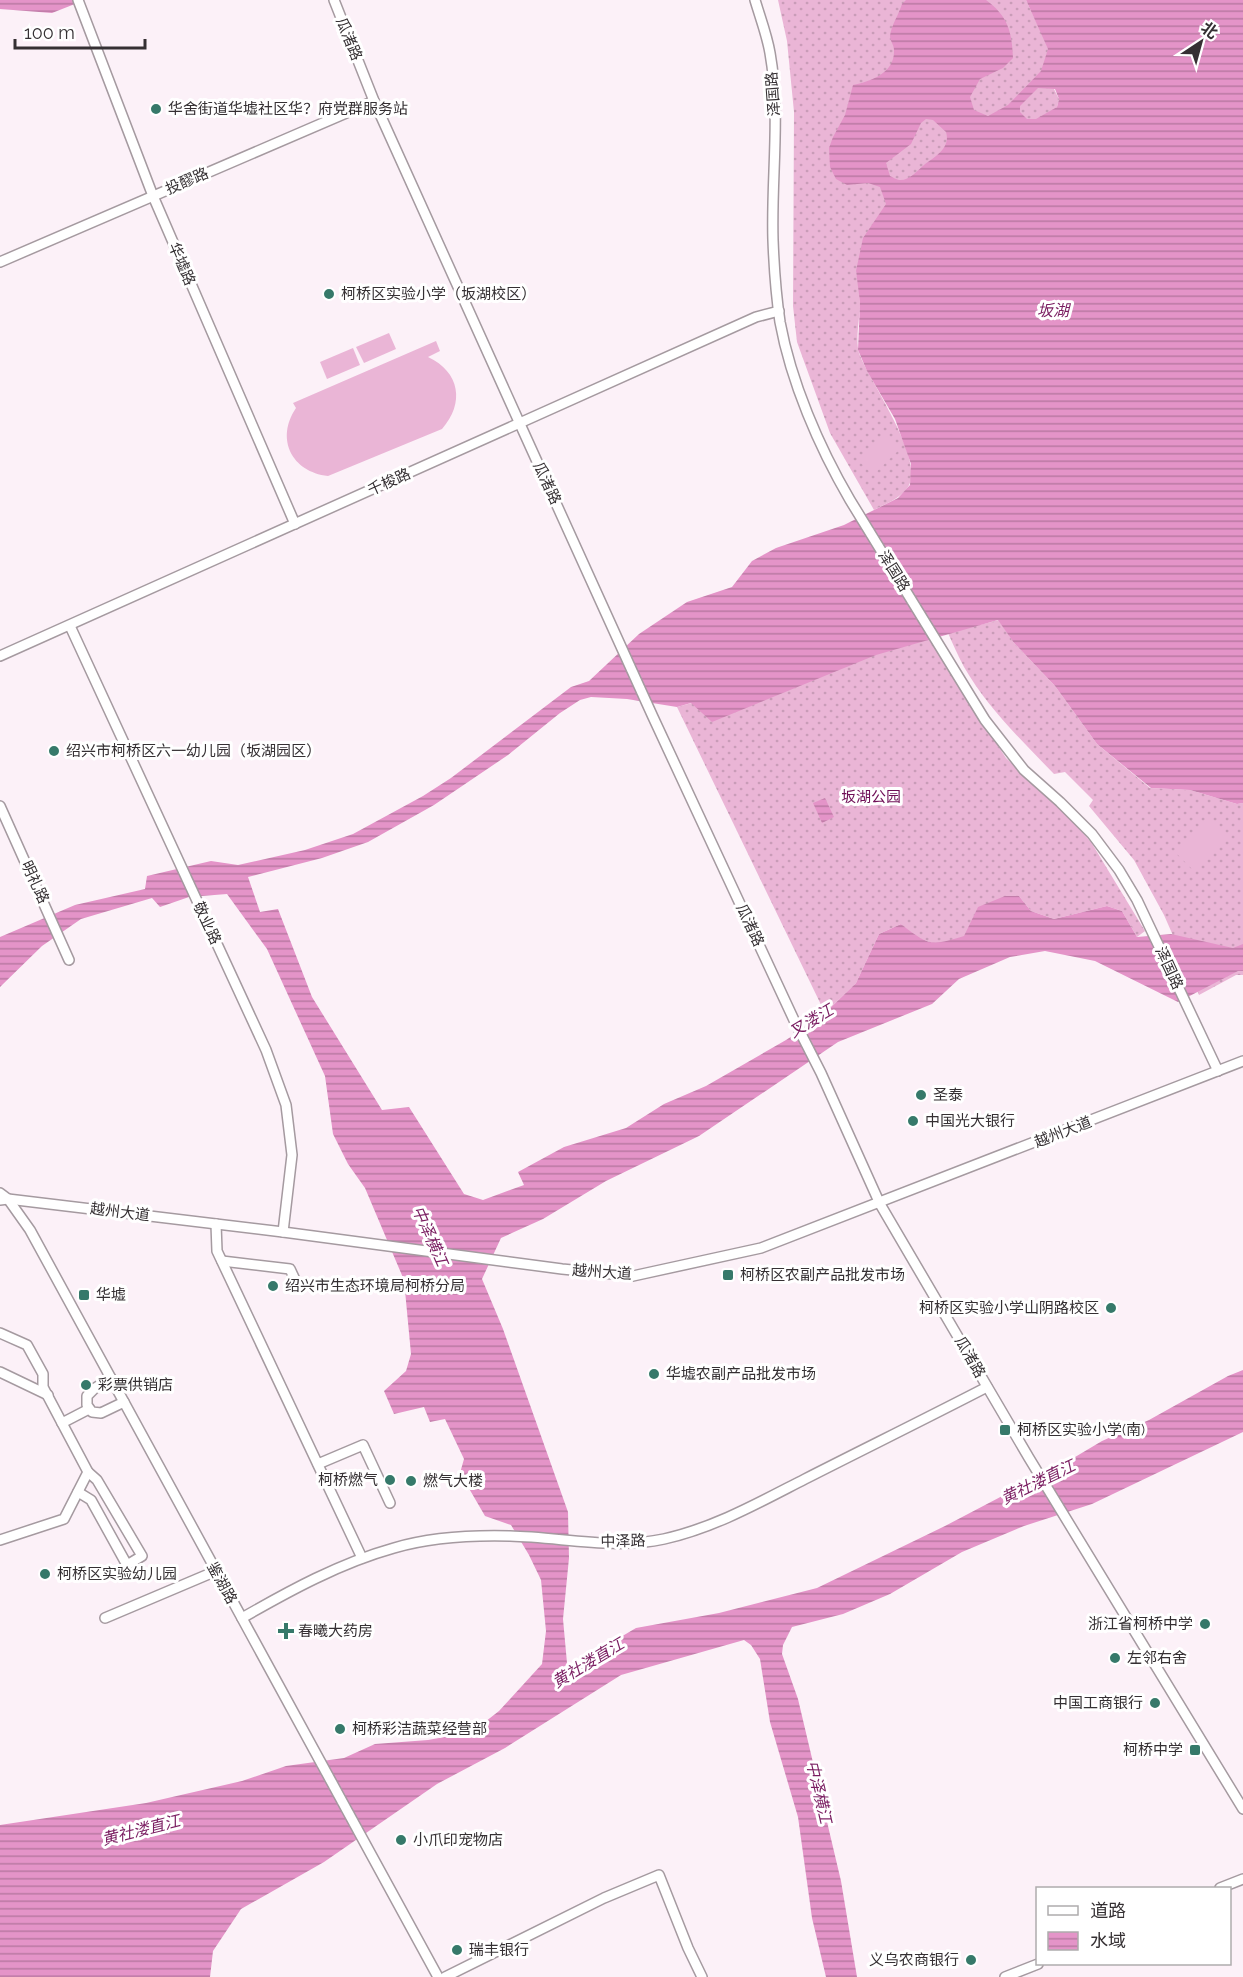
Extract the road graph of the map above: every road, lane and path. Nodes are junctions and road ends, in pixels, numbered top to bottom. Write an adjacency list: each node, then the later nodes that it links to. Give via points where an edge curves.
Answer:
1 (334, 0): 4 (street, 瓜渚路)
2 (755, 0): 7 (street, 泽国路, via 770,52 775,101 773,238)
3 (80, 4): 5 (street, 华墟路)
4 (374, 101): 5 (street, 投醪路); 8 (street, 瓜渚路)
5 (153, 196): 6 (street, 投醪路); 9 (street, 华墟路)
6 (0, 262)
7 (779, 311): 8 (street, 千梭路); 15 (street, 泽国路, via 805,406 850,500 986,720 1024,770 1092,834 1137,900)
8 (520, 424): 9 (street, 千梭路); 17 (street, 瓜渚路)
9 (295, 524): 10 (street, 千梭路)
10 (70, 626): 11 (street, 千梭路); 19 (street, 敬业路, via 266,1050 285,1105 292,1155)
11 (0, 656)
12 (0, 806): 13 (street, 明礼路)
13 (69, 960)
14 (1243, 1061): 15 (street, 越州大道)
15 (1218, 1071): 17 (street, 越州大道)
16 (3, 1197): 18 (street, 越州大道); 24 (street, 鉴湖路, via 30,1230)
17 (879, 1204): 19 (street, 越州大道, via 761,1248 633,1276); 25 (street, 瓜渚路)
18 (216, 1224): 19 (street, 越州大道); 20 (street, via 217,1251)
19 (283, 1232)
20 (222, 1261): 21 (street, via 290,1269); 30 (street)
21 (297, 1284)
22 (0, 1333): 26 (street, via 27,1345 43,1374 43,1387)
23 (0, 1372): 26 (street)
24 (111, 1378): 27 (street, 鉴湖路); 28 (street, via 87,1396)
25 (987, 1387): 35 (street, 中泽路, via 746,1509 687,1533 624,1544 512,1536 457,1537 396,1547); 39 (street, 瓜渚路)
26 (48, 1395): 29 (street)
27 (124, 1402): 28 (street, via 101,1413); 36 (street, 鉴湖路)
28 (89, 1409): 29 (street)
29 (62, 1423): 31 (street)
30 (318, 1464): 33 (street, via 363,1446); 35 (street)
31 (88, 1472): 32 (street); 32 (street, via 97,1479 142,1556 127,1565 90,1500)
32 (78, 1492): 34 (street, via 64,1519)
33 (390, 1503)
34 (0, 1540)
35 (362, 1558): 38 (street, 中泽路)
36 (216, 1571): 37 (street); 38 (street, 鉴湖路)
37 (105, 1618)
38 (242, 1618): 43 (street, 鉴湖路)
39 (1243, 1809)
40 (1243, 1879): 41 (street)
41 (1223, 1887)
42 (1036, 1965): 46 (street)
43 (438, 1977)
44 (445, 1977): 45 (street, via 659,1875)
45 (702, 1977)
46 (1005, 1977)

